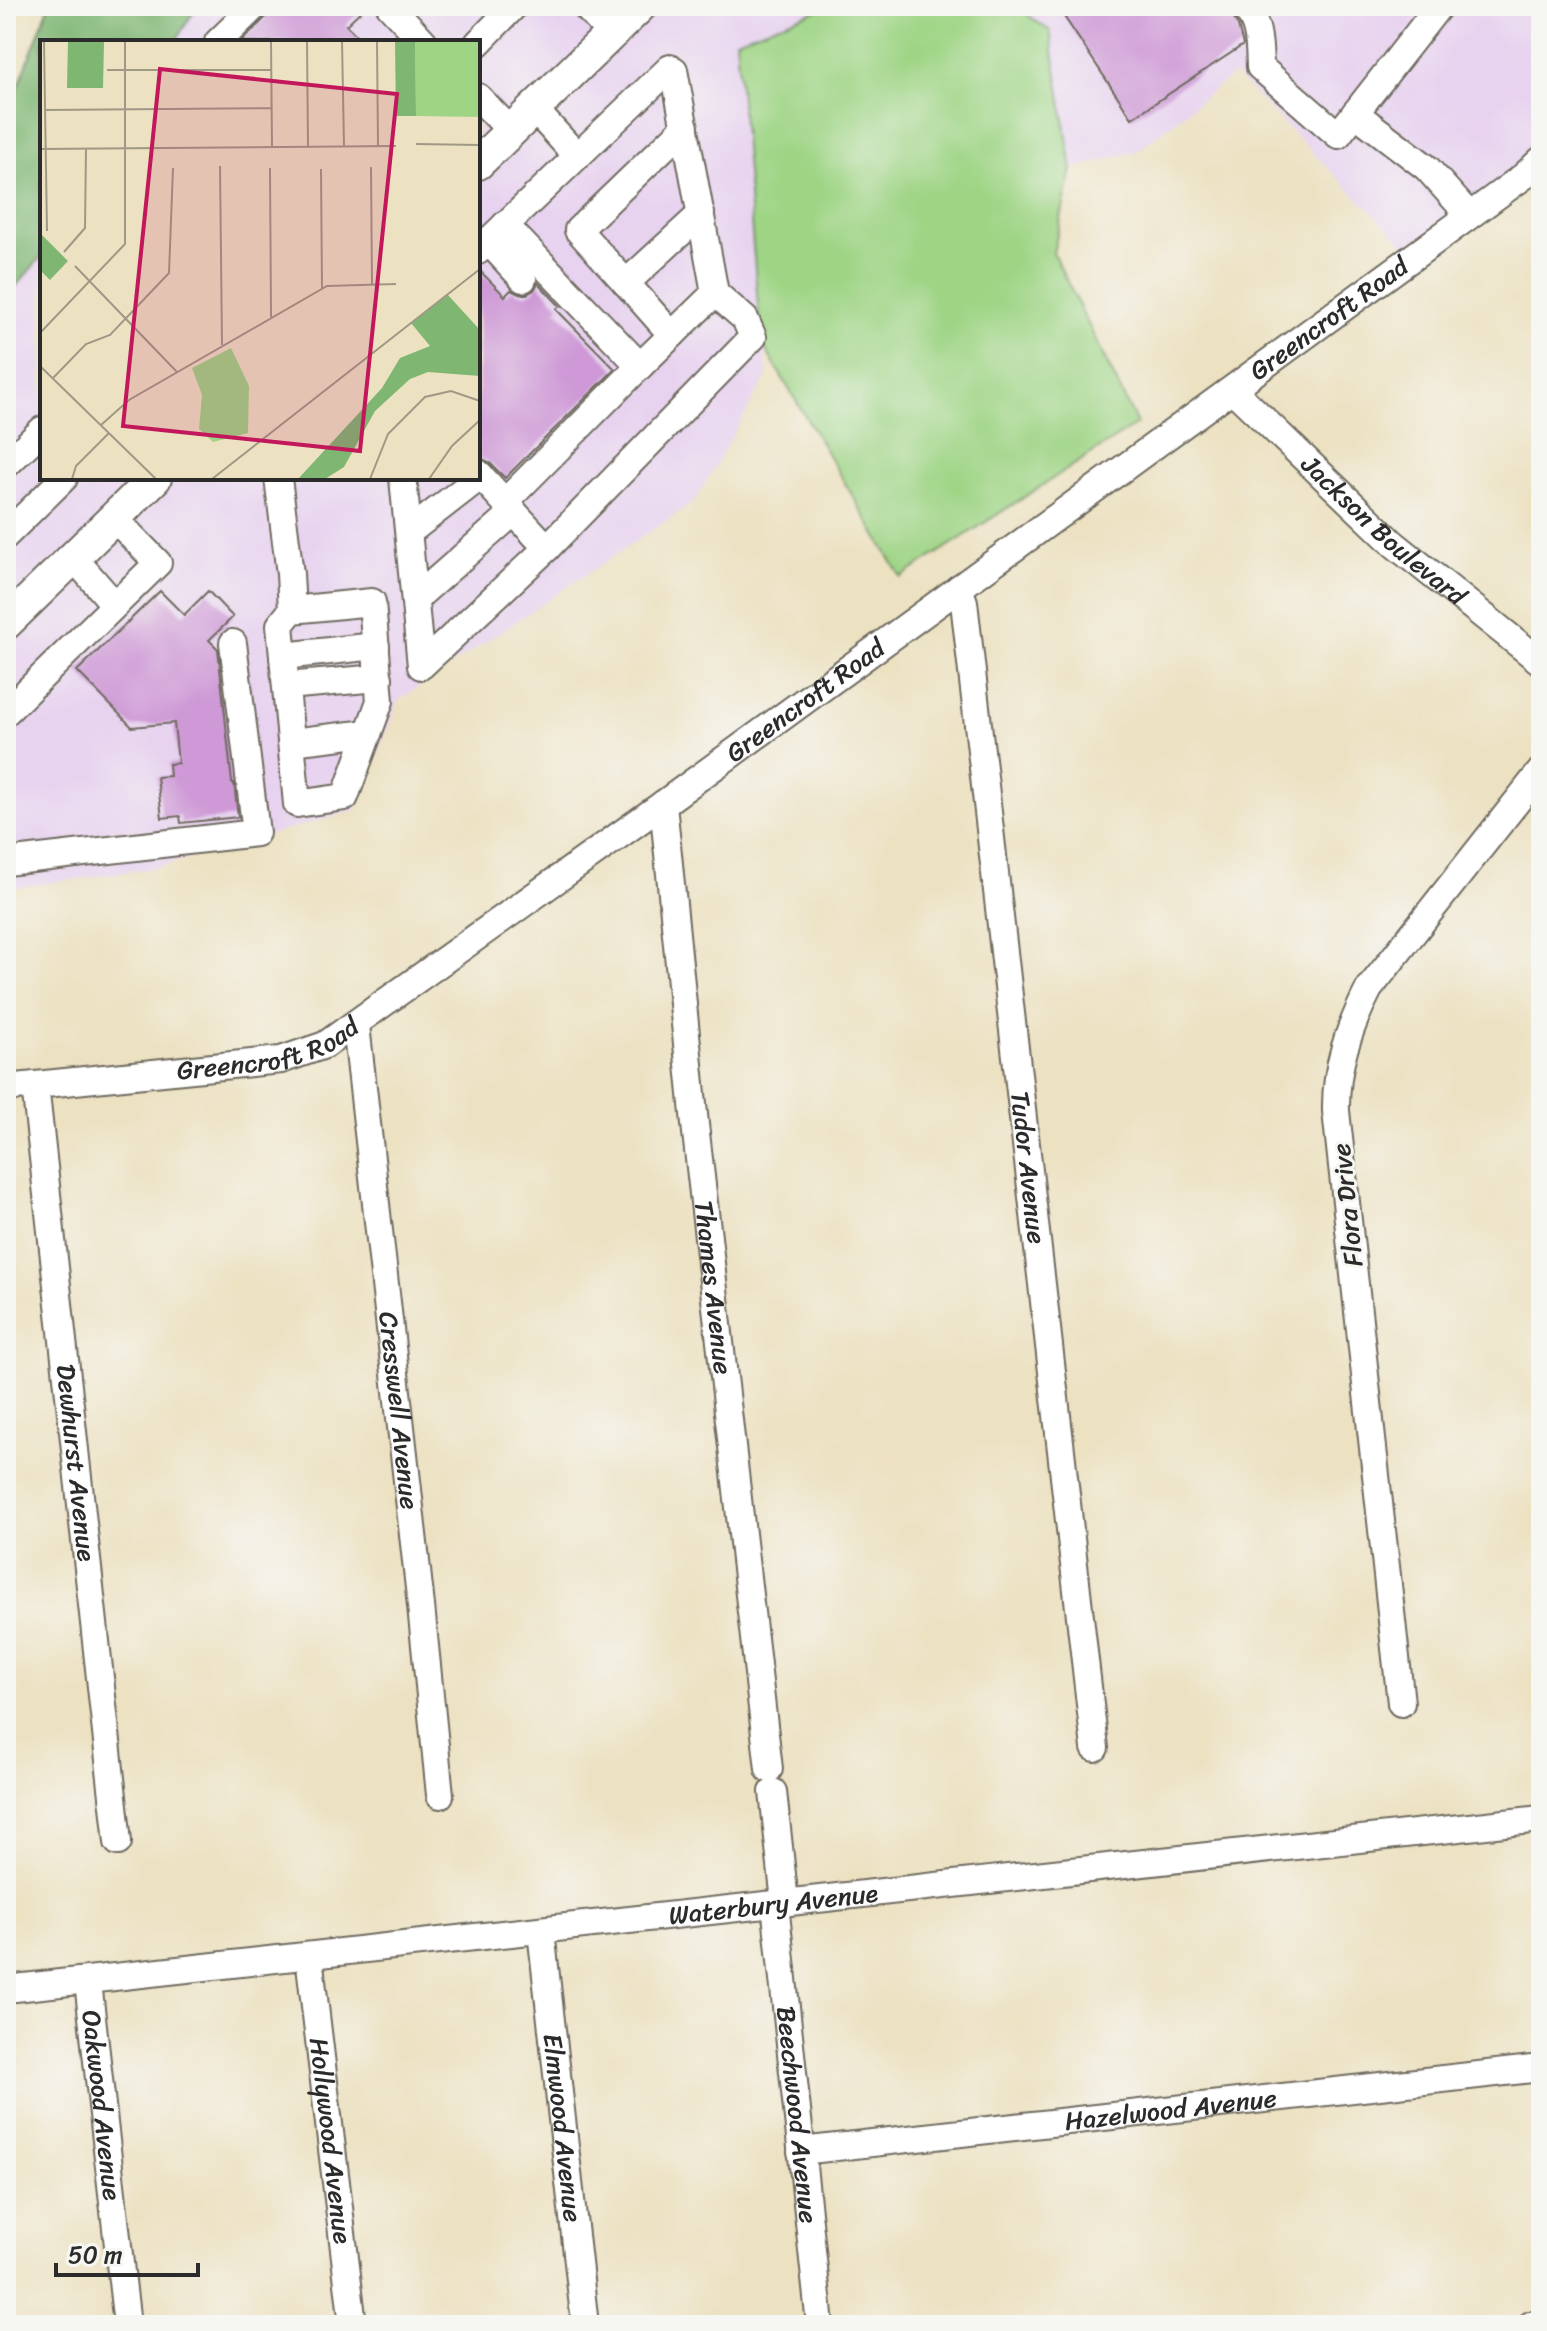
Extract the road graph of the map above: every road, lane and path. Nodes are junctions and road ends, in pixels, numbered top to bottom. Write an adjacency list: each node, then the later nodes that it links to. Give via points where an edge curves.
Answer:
1 (255, 6): 9 (street)
2 (390, 6): 10 (street)
3 (514, 6): 11 (street)
4 (585, 6): 8 (street)
5 (640, 6): 8 (main road)
6 (1243, 6): 14 (street, via 1259,35 1260,67 1338,135)
7 (1439, 6): 14 (street)
8 (611, 34): 13 (main road)
9 (220, 40)
10 (422, 40)
11 (480, 41)
12 (480, 99): 16 (street)
13 (533, 108): 16 (main road); 17 (street)
14 (1355, 113): 21 (street, via 1427,168)
15 (685, 127): 17 (street, via 670,68); 20 (street); 24 (street, via 578,230)
16 (511, 131): 19 (main road)
17 (577, 156): 22 (street)
18 (1541, 160): 21 (street, Greencroft Road)
19 (480, 161)
20 (701, 214): 24 (street); 25 (street)
21 (1469, 215): 28 (street, Greencroft Road)
22 (490, 239): 23 (street); 27 (street)
23 (523, 279)
24 (626, 283): 26 (street)
25 (715, 293): 26 (street); 41 (street, via 745,319 753,337)
26 (672, 335): 27 (street)
27 (640, 366): 37 (street)
28 (1233, 390): 43 (street, Greencroft Road); 51 (street, Jackson Boulevard, via 1394,544)
29 (40, 432): 30 (street)
30 (6, 465)
31 (480, 475): 37 (street)
32 (62, 480): 40 (street)
33 (153, 480): 38 (main road)
34 (278, 480): 46 (street)
35 (403, 480): 39 (street)
36 (472, 480): 39 (street)
37 (509, 507): 41 (street); 44 (street)
38 (114, 518): 42 (main road); 45 (street, via 158,563)
39 (409, 532): 44 (street)
40 (6, 535)
41 (547, 548): 44 (street, via 421,666)
42 (74, 558): 45 (street); 47 (main road)
43 (959, 588): 58 (street, Greencroft Road); 64 (street, Tudor Avenue)
44 (415, 599)
45 (114, 604): 54 (street)
46 (292, 610): 49 (street, via 372,602); 50 (street, via 280,625)
47 (6, 623)
48 (233, 643): 59 (street, via 256,833)
49 (376, 646): 50 (street); 52 (street)
50 (283, 656): 53 (street)
51 (1541, 662)
52 (379, 678): 53 (street); 55 (street, via 380,701)
53 (286, 686): 56 (street)
54 (6, 712)
55 (368, 733): 56 (street); 56 (street, via 345,797 297,804)
56 (291, 742)
57 (1541, 771): 63 (street, Flora Drive, via 1369,989 1353,1019 1339,1066 1336,1111)
58 (663, 804): 60 (street, Greencroft Road); 65 (street, Thames Avenue)
59 (6, 862)
60 (356, 1025): 61 (street, Greencroft Road, via 325,1045 281,1060); 66 (street, Cresswell Avenue)
61 (35, 1085): 62 (street, Greencroft Road); 68 (street, Dewhurst Avenue)
62 (6, 1088)
63 (1401, 1703)
64 (1095, 1748)
65 (771, 1780): 69 (street, Beechwood Avenue)
66 (440, 1795)
67 (1541, 1819): 69 (street, Waterbury Avenue)
68 (118, 1842)
69 (780, 1903): 70 (street, Waterbury Avenue); 75 (street, Beechwood Avenue)
70 (541, 1931): 71 (street, Waterbury Avenue); 79 (street, Elmwood Avenue)
71 (309, 1956): 72 (street, Waterbury Avenue); 78 (street, Hollywood Avenue)
72 (88, 1982): 73 (street, Waterbury Avenue); 77 (street, Oakwood Avenue)
73 (6, 1989)
74 (1541, 2068): 75 (street, Hazelwood Avenue)
75 (801, 2151): 80 (street, Beechwood Avenue)
76 (1541, 2324): 81 (street)
77 (127, 2325)
78 (353, 2325)
79 (585, 2325)
80 (820, 2325)
81 (1531, 2325)

